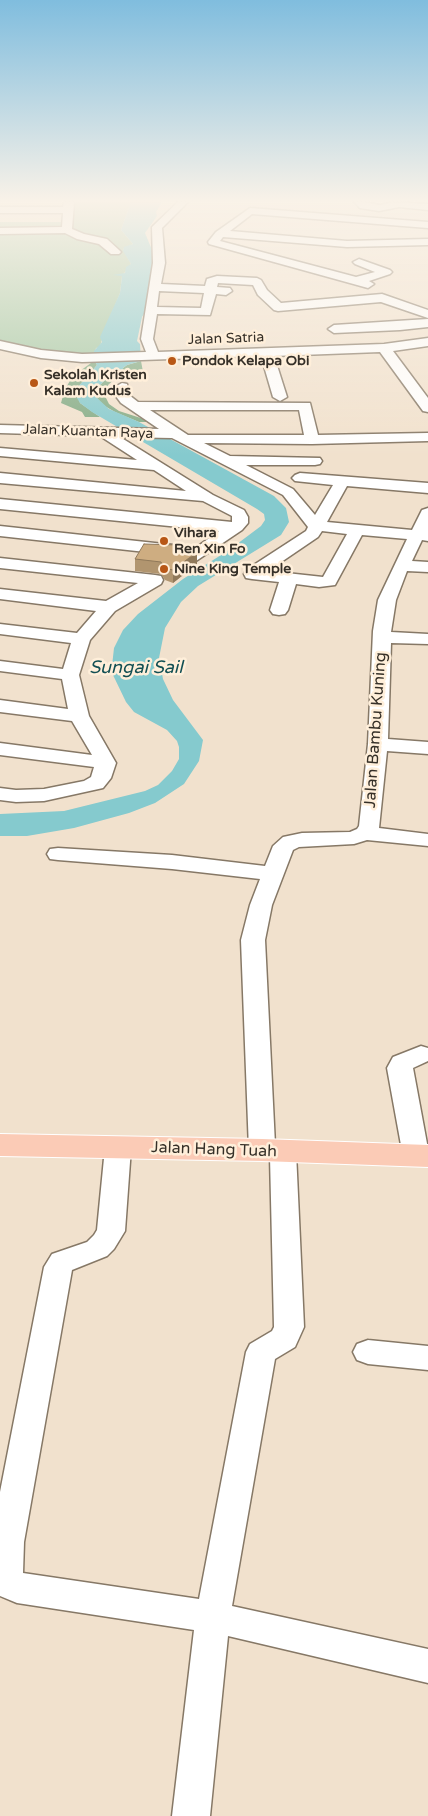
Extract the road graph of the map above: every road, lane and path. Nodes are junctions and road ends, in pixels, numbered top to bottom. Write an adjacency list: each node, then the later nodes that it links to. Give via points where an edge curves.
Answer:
1 (154, 287): 2 (street); 3 (street)
2 (211, 290): 3 (street, via 204,313); 4 (street, via 262,292 278,307 382,298)
3 (151, 310): 11 (street, via 147,339)
4 (428, 314)
5 (428, 323): 6 (street)
6 (334, 329)
7 (428, 342): 9 (street, Jalan Satria)
8 (0, 345): 11 (street, Jalan Satria, via 47,355 82,358)
9 (384, 348): 10 (street, Jalan Satria); 15 (street)
10 (267, 353): 11 (street, Jalan Satria); 13 (street)
11 (149, 357)
12 (122, 387): 14 (street, via 122,395)
13 (280, 397)
14 (134, 406): 16 (street); 19 (street, via 303,405)
15 (428, 408)
16 (155, 420): 17 (street); 22 (street)
17 (184, 420)
18 (290, 421): 19 (street)
19 (310, 421): 24 (street)
20 (0, 429): 21 (street, Jalan Kuantan Raya)
21 (103, 432): 22 (street, Jalan Kuantan Raya); 29 (street)
22 (177, 436): 24 (street, Jalan Kuantan Raya); 27 (street)
23 (428, 437): 25 (street, Jalan Kuantan Raya)
24 (312, 440): 25 (street, Jalan Kuantan Raya)
25 (332, 440): 28 (street)
26 (0, 452): 29 (street)
27 (226, 460): 28 (street); 34 (street)
28 (315, 461): 31 (street)
29 (157, 466): 35 (street)
30 (0, 478): 35 (street)
31 (300, 478): 32 (street); 34 (street)
32 (342, 482): 33 (street); 38 (street)
33 (428, 488)
34 (288, 492): 38 (street)
35 (208, 498): 39 (street, via 238,513 240,523)
36 (0, 504): 39 (street)
37 (428, 512): 42 (street, Jalan Bambu Kuning)
38 (316, 526): 41 (street); 46 (street, via 312,534 296,546 252,574)
39 (233, 528): 40 (street, via 193,556)
40 (0, 530)
41 (357, 530): 42 (street); 46 (street, via 329,581)
42 (422, 535): 44 (street, Jalan Bambu Kuning)
43 (0, 563): 48 (street, via 154,580)
44 (401, 566): 45 (street); 51 (street, Jalan Bambu Kuning, via 387,600)
45 (428, 567)
46 (289, 579): 49 (street)
47 (0, 594): 48 (street)
48 (109, 608): 52 (street)
49 (279, 610)
50 (0, 629): 52 (street)
51 (382, 637): 53 (street); 58 (street, Jalan Bambu Kuning)
52 (81, 639): 55 (street)
53 (428, 639)
54 (0, 666): 55 (street)
55 (70, 676): 57 (street)
56 (0, 706): 57 (street)
57 (79, 716): 61 (street)
58 (378, 744): 59 (street); 63 (street, Jalan Bambu Kuning, via 369,828)
59 (428, 748)
60 (0, 749): 61 (street)
61 (106, 763): 62 (street, via 101,778 90,786 44,795)
62 (0, 794)
63 (364, 833): 64 (street); 66 (street, via 342,840 302,839 291,842 284,846)
64 (428, 840)
65 (58, 854): 66 (street, via 172,862)
66 (273, 874): 70 (street, via 253,940)
67 (422, 1054): 71 (street, via 402,1063 400,1068)
68 (0, 1146): 69 (main road, Jalan Hang Tuah)
69 (118, 1148): 70 (main road, Jalan Hang Tuah); 74 (street, via 111,1231 97,1249 62,1262 58,1267 7,1542 6,1579 17,1588)
70 (272, 1151): 71 (main road, Jalan Hang Tuah); 74 (street, via 289,1327 284,1339 261,1352)
71 (422, 1156)
72 (368, 1352): 73 (street)
73 (428, 1358)
74 (213, 1618): 75 (street); 76 (street)
75 (428, 1666)
76 (191, 1816)

